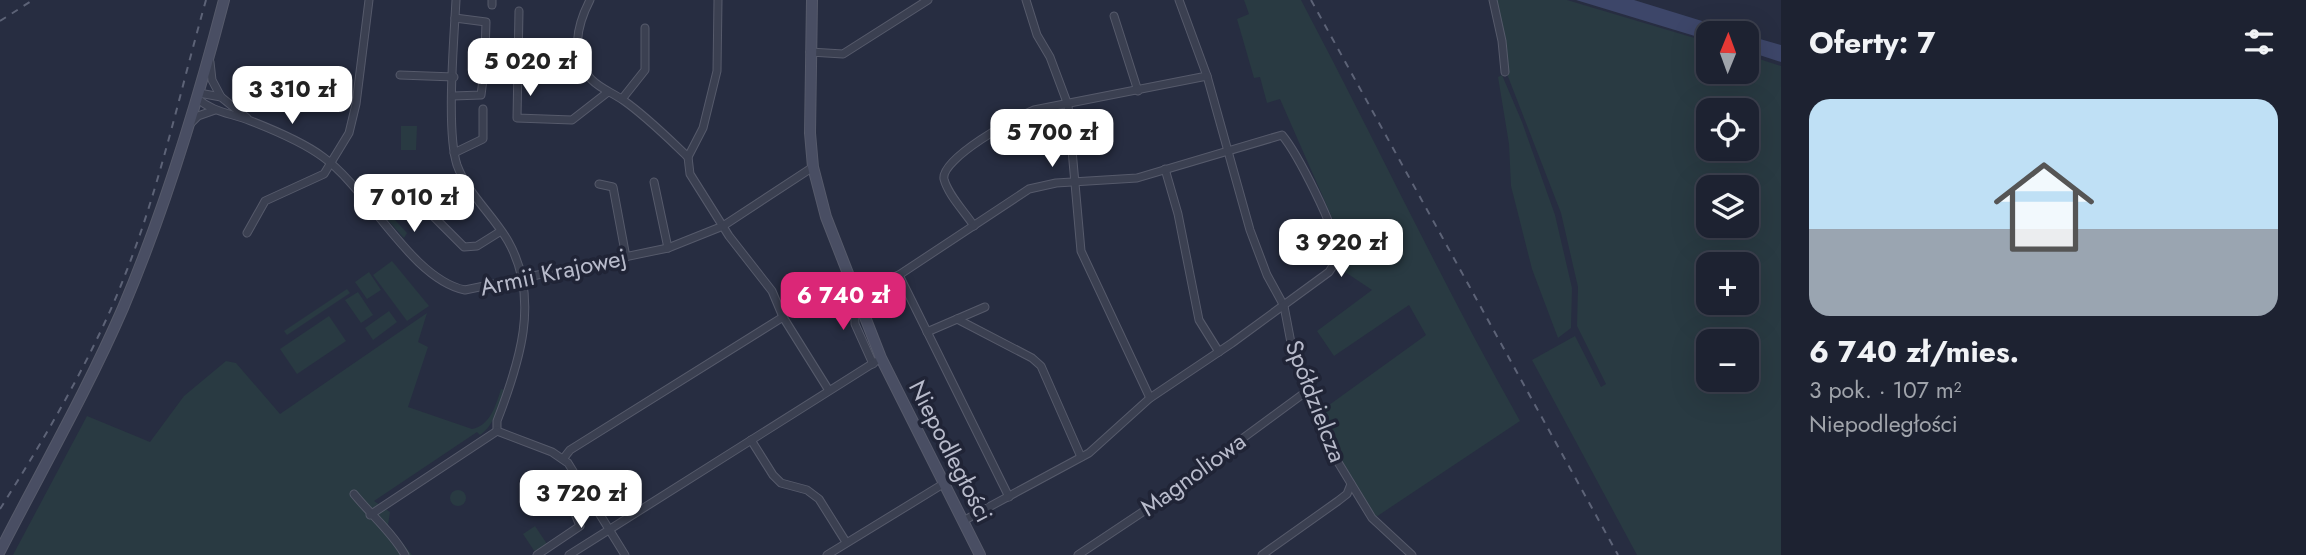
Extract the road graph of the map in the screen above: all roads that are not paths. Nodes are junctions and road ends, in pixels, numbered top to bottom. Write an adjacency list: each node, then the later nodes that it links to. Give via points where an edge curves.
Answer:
1 (224, 0): 17 (street)
2 (369, 0): 37 (street, via 353,119)
3 (456, 0): 13 (street)
4 (590, 0): 24 (street, via 576,49 582,68)
5 (718, 0): 36 (street, via 717,71 703,128)
6 (813, 0): 15 (street, Niepodległości)
7 (928, 0): 15 (street, via 843,54)
8 (1026, 0): 29 (street)
9 (1180, 0): 22 (street, Spółdzielcza)
10 (1493, 0): 19 (street)
11 (519, 11): 24 (street, via 517,118 572,120)
12 (1114, 16): 23 (street)
13 (455, 18): 16 (street, via 486,22); 21 (street)
14 (645, 28): 28 (street, via 645,70)
15 (810, 52): 38 (street, Niepodległości)
16 (485, 53)
17 (209, 58): 25 (street); 27 (street, via 212,80)
18 (485, 64): 26 (street, via 481,95)
19 (1505, 72)
20 (400, 75): 21 (street)
21 (454, 76): 26 (street)
22 (1207, 76): 23 (street); 34 (street, Spółdzielcza)
23 (1138, 91): 29 (street)
24 (608, 92): 28 (street)
25 (198, 96): 27 (street, Armii Krajowej); 31 (street, Armii Krajowej); 33 (street)
26 (453, 96): 35 (street)
27 (221, 97): 32 (street, Armii Krajowej)
28 (622, 99): 36 (street)
29 (1068, 105): 41 (street); 45 (street, via 1017,117 945,169 948,187)
30 (483, 109): 35 (street, via 483,139)
31 (215, 110): 32 (street, Armii Krajowej); 33 (street, via 198,116)
32 (250, 120): 37 (street, Armii Krajowej)
33 (188, 127): 76 (street, via 123,308)
34 (1226, 151): 39 (street); 53 (street, Spółdzielcza, via 1259,252); 53 (street, via 1282,135 1296,153 1338,251 1329,272)
35 (454, 153): 46 (street, via 466,183)
36 (688, 157): 44 (street, via 690,174)
37 (331, 164): 47 (street, via 315,180 265,201); 51 (street, Armii Krajowej, via 435,279 465,290)
38 (813, 167): 44 (street, Armii Krajowej); 52 (street, Niepodległości)
39 (1165, 169): 41 (street, via 1137,178); 58 (street, via 1199,320)
40 (654, 181): 48 (street)
41 (1075, 182): 45 (street, via 1029,189); 62 (street, via 1081,251)
42 (599, 184): 49 (street, via 613,187)
43 (421, 204): 46 (street, via 464,247 477,246)
44 (723, 226): 48 (street, Armii Krajowej); 55 (street, via 772,291)
45 (974, 226): 50 (street)
46 (500, 231): 51 (street, via 514,256)
47 (247, 233)
48 (668, 248): 49 (street, Armii Krajowej)
49 (626, 257): 51 (street, Armii Krajowej)
50 (899, 275): 52 (street); 57 (street)
51 (520, 280): 63 (street, via 525,336)
52 (854, 292): 59 (street, Niepodległości)
53 (1284, 306): 58 (street); 61 (street, Spółdzielcza)
54 (985, 307): 56 (street)
55 (783, 317): 60 (street); 66 (street, via 570,450)
56 (957, 319): 57 (street); 65 (street, via 1041,366)
57 (927, 332): 70 (street)
58 (1219, 352): 62 (street)
59 (877, 361): 60 (street); 67 (street, Niepodległości)
60 (828, 389): 64 (street)
61 (1307, 391): 68 (street, Spółdzielcza); 83 (street, Magnoliowa)
62 (1150, 398): 65 (street)
63 (497, 431): 66 (street); 72 (street)
64 (751, 439): 74 (street); 75 (street, via 781,483 819,499)
65 (1082, 457): 70 (street)
66 (563, 459): 71 (street)
67 (943, 484): 73 (street, Niepodległości); 75 (street)
68 (1351, 484): 84 (street, via 1338,502); 85 (street, Spółdzielcza, via 1372,518)
69 (354, 494): 72 (street)
70 (1009, 497): 73 (street)
71 (591, 498): 74 (street); 78 (street, via 574,511 580,526)
72 (370, 514): 77 (street, via 396,539)
73 (963, 521): 82 (street, Niepodległości)
74 (609, 529): 79 (street); 80 (street)
75 (846, 542): 81 (street)
76 (0, 551)
77 (405, 555)
78 (537, 555)
79 (569, 555)
80 (625, 555)
81 (827, 555)
82 (980, 555)
83 (1078, 555)
84 (1262, 555)
85 (1412, 555)

